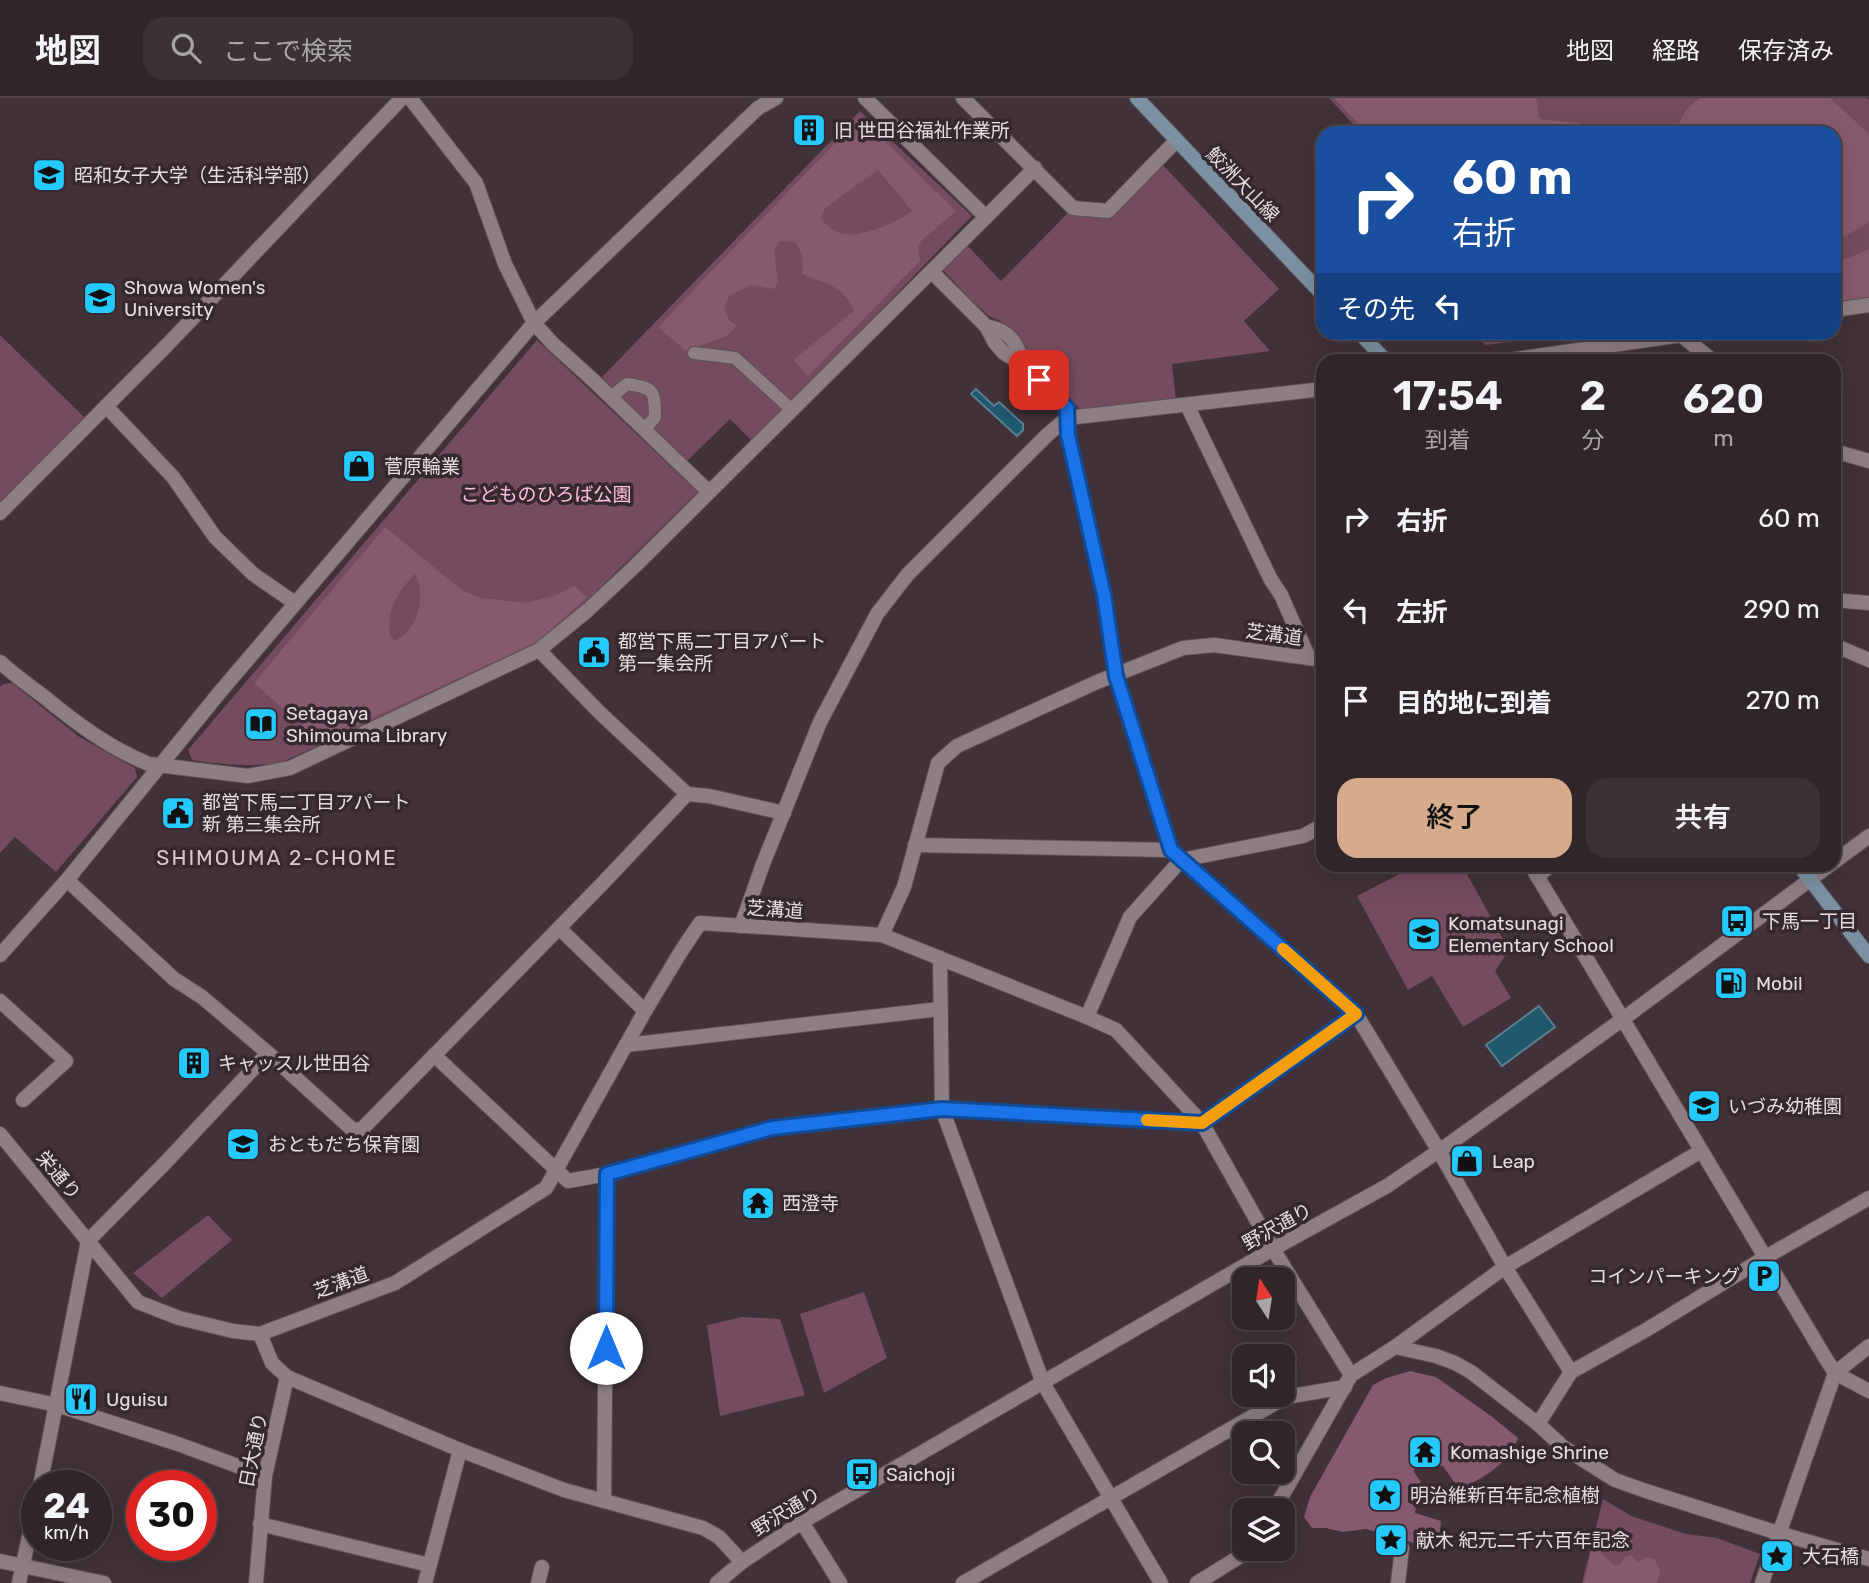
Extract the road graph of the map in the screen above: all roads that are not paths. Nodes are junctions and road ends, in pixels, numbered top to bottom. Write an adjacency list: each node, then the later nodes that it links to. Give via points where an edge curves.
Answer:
1 (402, 98): 25 (street)
2 (410, 98): 14 (street, via 476,183 505,264)
3 (776, 98): 14 (street, via 758,108)
4 (864, 98): 9 (street)
5 (963, 98): 8 (street)
6 (1137, 98): 7 (main road, 鮫洲大山線)
7 (1176, 141): 8 (street, via 1108,211 1073,208); 11 (main road, 鮫洲大山線)
8 (1035, 169): 9 (street)
9 (986, 217): 10 (street)
10 (932, 272): 26 (street); 27 (street, via 986,326 1004,353 1025,366 1067,408)
11 (1316, 288)
12 (1869, 305): 13 (street)
13 (1841, 309)
14 (534, 323): 23 (street); 34 (street)
15 (1366, 340): 19 (main road)
16 (1656, 340): 20 (street)
17 (1687, 340): 21 (street)
18 (694, 353): 26 (street, via 735,358)
19 (1379, 354)
20 (1563, 354)
21 (1704, 354)
22 (1316, 390): 24 (street)
23 (611, 397): 28 (street); 28 (street, via 627,384 655,392 655,417)
24 (1187, 405): 27 (street); 38 (street, via 1271,580)
25 (106, 406): 32 (street); 34 (street, via 173,477 215,537 253,573)
26 (792, 410): 31 (street)
27 (1068, 418): 41 (street); 44 (street, via 908,573 877,614 820,722)
28 (645, 430): 31 (street)
29 (1841, 453): 30 (street)
30 (1869, 461)
31 (709, 492): 37 (street, via 588,610)
32 (0, 513)
33 (1841, 601): 35 (street)
34 (295, 603): 42 (street)
35 (1869, 603)
36 (1841, 648): 39 (street)
37 (539, 650): 42 (street, via 290,768 248,776); 43 (street)
38 (1316, 659): 41 (street, 芝溝道, via 1214,645 1183,649)
39 (1869, 660)
40 (2, 667): 42 (street, via 101,740 140,761)
41 (1116, 676): 47 (street, 芝溝道, via 957,746 938,763); 48 (street)
42 (160, 765): 53 (street)
43 (687, 794): 44 (street); 56 (street)
44 (783, 813): 55 (street)
45 (1316, 829): 48 (street, via 1303,836)
46 (1869, 836): 49 (street, 野沢通り)
47 (915, 845): 48 (street); 57 (street, 芝溝道, via 904,887)
48 (1176, 855): 64 (street); 65 (street, via 1130,917)
49 (1841, 857)
50 (1535, 872): 66 (street)
51 (1804, 872): 54 (main road)
52 (1822, 872): 54 (street, 野沢通り)
53 (67, 880): 58 (street); 68 (street, via 174,979)
54 (1811, 881): 59 (main road); 66 (street, 野沢通り)
55 (741, 926): 57 (street, 芝溝道); 63 (street, 芝溝道, via 700,923)
56 (559, 928): 63 (street); 69 (street)
57 (882, 935): 60 (street)
58 (0, 955)
59 (1869, 956)
60 (940, 958): 62 (street); 65 (street)
61 (0, 1001): 70 (street, via 66,1061)
62 (940, 1009): 67 (street); 71 (street)
63 (645, 1011): 67 (street, 芝溝道)
64 (1356, 1014): 72 (street); 74 (street)
65 (1087, 1017): 72 (street, via 1116,1030)
66 (1623, 1019): 74 (street, 野沢通り); 75 (street)
67 (626, 1045): 76 (street, 芝溝道)
68 (268, 1053): 69 (street, via 353,1130 368,1124); 79 (street)
69 (434, 1055): 76 (street)
70 (23, 1100)
71 (942, 1109): 72 (street); 77 (street, via 772,1128); 90 (street)
72 (1202, 1123): 80 (street)
73 (0, 1134): 79 (street, 栄通り)
74 (1439, 1151): 80 (street, 野沢通り); 82 (street)
75 (1701, 1151): 81 (street); 82 (street)
76 (557, 1171): 77 (street, via 568,1181); 83 (street, 芝溝道, via 546,1188 395,1283)
77 (607, 1174): 100 (street)
78 (1869, 1198): 81 (street)
79 (88, 1241): 83 (street, 栄通り, via 138,1302 179,1318); 93 (street)
80 (1273, 1250): 89 (street); 90 (street, 野沢通り)
81 (1765, 1258): 86 (street); 87 (street)
82 (1505, 1268): 85 (street); 86 (street)
83 (260, 1334): 88 (street, via 272,1363)
84 (1869, 1346): 87 (street)
85 (1395, 1347): 89 (street); 94 (street, via 1455,1363)
86 (1571, 1372): 94 (street)
87 (1835, 1373): 91 (street); 103 (street)
88 (287, 1377): 95 (street); 97 (street, 日大通り)
89 (1348, 1381): 98 (street, via 1286,1398); 99 (street)
90 (1042, 1383): 98 (street); 101 (street, 野沢通り)
91 (1869, 1391)
92 (0, 1394): 93 (street)
93 (57, 1405): 96 (street); 97 (street)
94 (1538, 1424): 103 (street, via 1563,1447 1615,1480)
95 (460, 1450): 100 (street); 110 (street)
96 (43, 1470)
97 (265, 1476): 102 (street, 日大通り)
98 (1111, 1497): 120 (street); 121 (street)
99 (1281, 1498)
100 (604, 1501): 109 (street, via 703,1528 719,1536)
101 (802, 1522): 109 (street, 野沢通り); 119 (street)
102 (260, 1524): 110 (street); 115 (street, 日大通り)
103 (1778, 1533): 105 (street); 124 (street)
104 (1402, 1548): 123 (street)
105 (1869, 1559)
106 (0, 1561): 111 (street)
107 (24, 1561): 111 (street)
108 (1233, 1561): 122 (street)
109 (742, 1562): 118 (street, 野沢通り)
110 (429, 1565): 116 (street)
111 (23, 1566): 113 (street); 114 (street)
112 (542, 1567): 117 (street)
113 (19, 1583)
114 (104, 1583)
115 (256, 1583)
116 (425, 1583)
117 (538, 1583)
118 (717, 1583)
119 (840, 1583)
120 (963, 1583)
121 (1161, 1583)
122 (1197, 1583)
123 (1398, 1583)
124 (1762, 1583)

